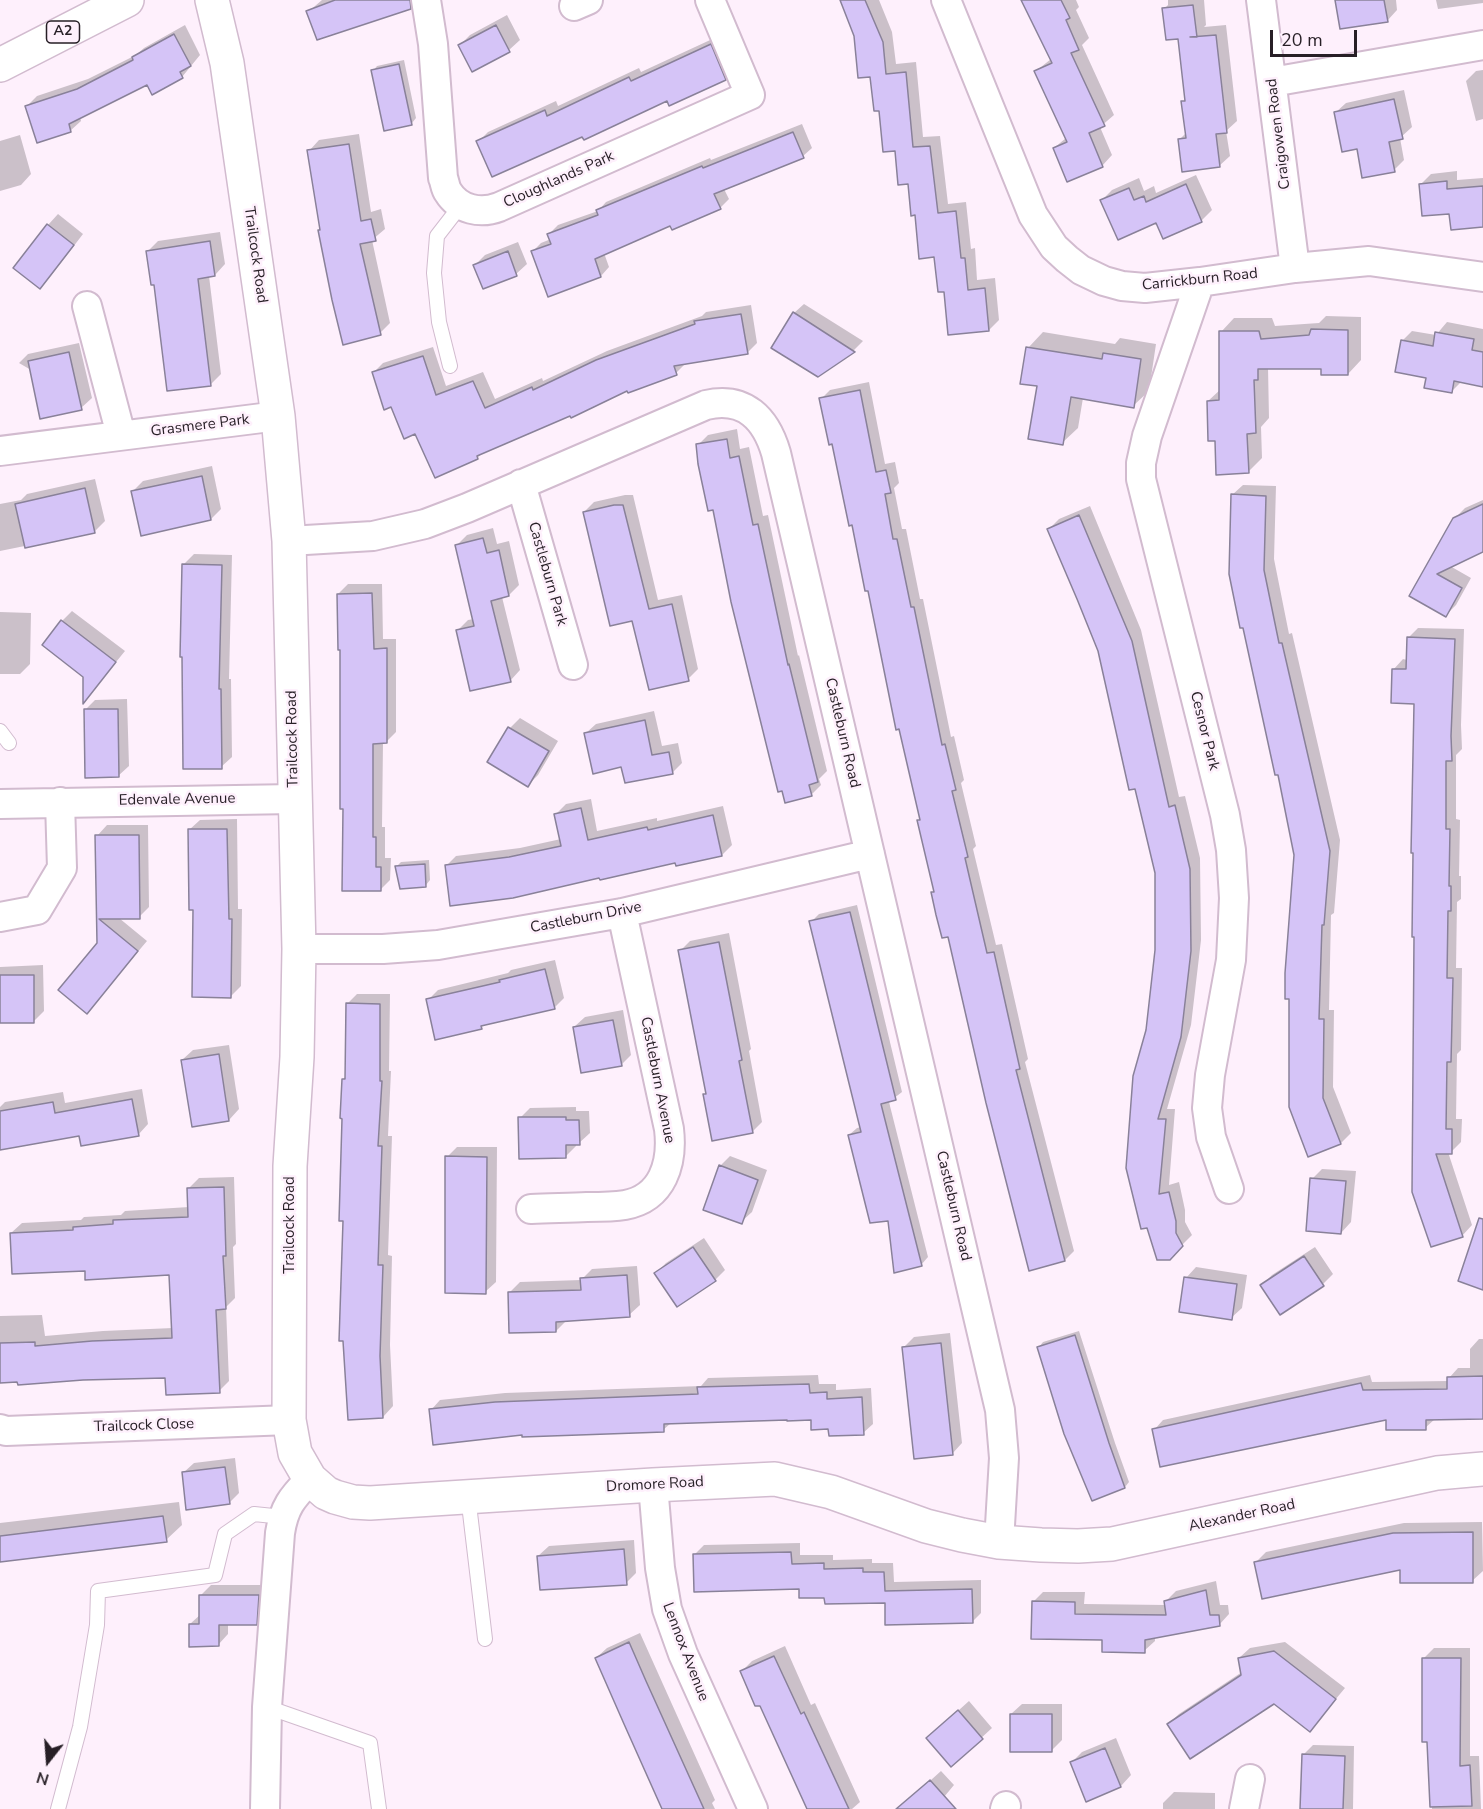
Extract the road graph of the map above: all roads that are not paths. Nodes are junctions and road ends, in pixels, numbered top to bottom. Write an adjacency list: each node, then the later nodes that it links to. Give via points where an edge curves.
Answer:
1 (127, 0): 8 (street, A2)
2 (212, 0): 16 (street, Trailcock Road, via 227,63)
3 (426, 0): 10 (street, via 443,178 448,192)
4 (710, 0): 10 (street, Cloughlands Park, via 750,95 493,209 472,210)
5 (946, 0): 13 (street, Carrickburn Road, via 1033,215 1053,247 1081,270 1122,286 1145,288)
6 (1261, 0): 9 (street, Craigowen Road)
7 (1483, 45): 9 (street)
8 (0, 65)
9 (1272, 81): 11 (street, Craigowen Road)
10 (461, 205): 15 (lane, via 437,236 434,273 439,322)
11 (1295, 268): 12 (street, Carrickburn Road, via 1369,261); 13 (street, Carrickburn Road)
12 (1483, 277)
13 (1200, 282): 31 (street, Cesnor Park, via 1147,436 1140,479 1231,850 1232,960 1207,1108 1211,1137)
14 (87, 306): 17 (street)
15 (450, 366)
16 (278, 416): 17 (street, Grasmere Park); 20 (street, Trailcock Road)
17 (121, 435): 18 (street, Grasmere Park)
18 (0, 451)
19 (521, 484): 20 (street, Castleburn Road, via 408,528 350,538); 21 (street, Castleburn Park); 27 (street, Castleburn Road, via 706,405 732,404 760,418 776,453)
20 (289, 541): 24 (street, Trailcock Road)
21 (573, 665)
22 (0, 731): 23 (lane)
23 (9, 743)
24 (294, 799): 25 (street, Edenvale Avenue); 30 (street, Trailcock Road)
25 (60, 802): 26 (street, Edenvale Avenue); 29 (street, via 62,868 37,910)
26 (0, 804)
27 (870, 855): 28 (street, Castleburn Drive); 40 (street, Castleburn Road, via 1000,1410 1004,1458)
28 (622, 913): 30 (street, Castleburn Drive, via 438,945); 32 (street, Castleburn Avenue, via 669,1129 667,1170 656,1189 635,1203)
29 (0, 917)
30 (299, 949): 33 (street, Trailcock Road, via 290,1166)
31 (1229, 1189)
32 (531, 1209)
33 (289, 1420): 34 (street, Trailcock Close); 36 (street, Trailcock Road, via 295,1453)
34 (0, 1429)
35 (1483, 1469): 40 (street, Alexander Road, via 1437,1473 1112,1544)
36 (310, 1479): 38 (street, Dromore Road, via 326,1493 353,1502); 39 (street, via 288,1503)
37 (653, 1485): 38 (street, Dromore Road); 40 (street, Dromore Road, via 775,1479 831,1492 926,1526); 47 (street, Lennox Avenue, via 667,1609 683,1654)
38 (468, 1496): 41 (lane)
39 (283, 1517): 42 (street); 44 (lane, via 254,1514 225,1534 215,1575 98,1591 98,1625 80,1727)
40 (999, 1542)
41 (485, 1639)
42 (267, 1707): 45 (street); 46 (lane, via 370,1743)
43 (1250, 1779): 48 (street)
44 (58, 1809)
45 (265, 1809)
46 (379, 1809)
47 (753, 1809)
48 (1244, 1809)

